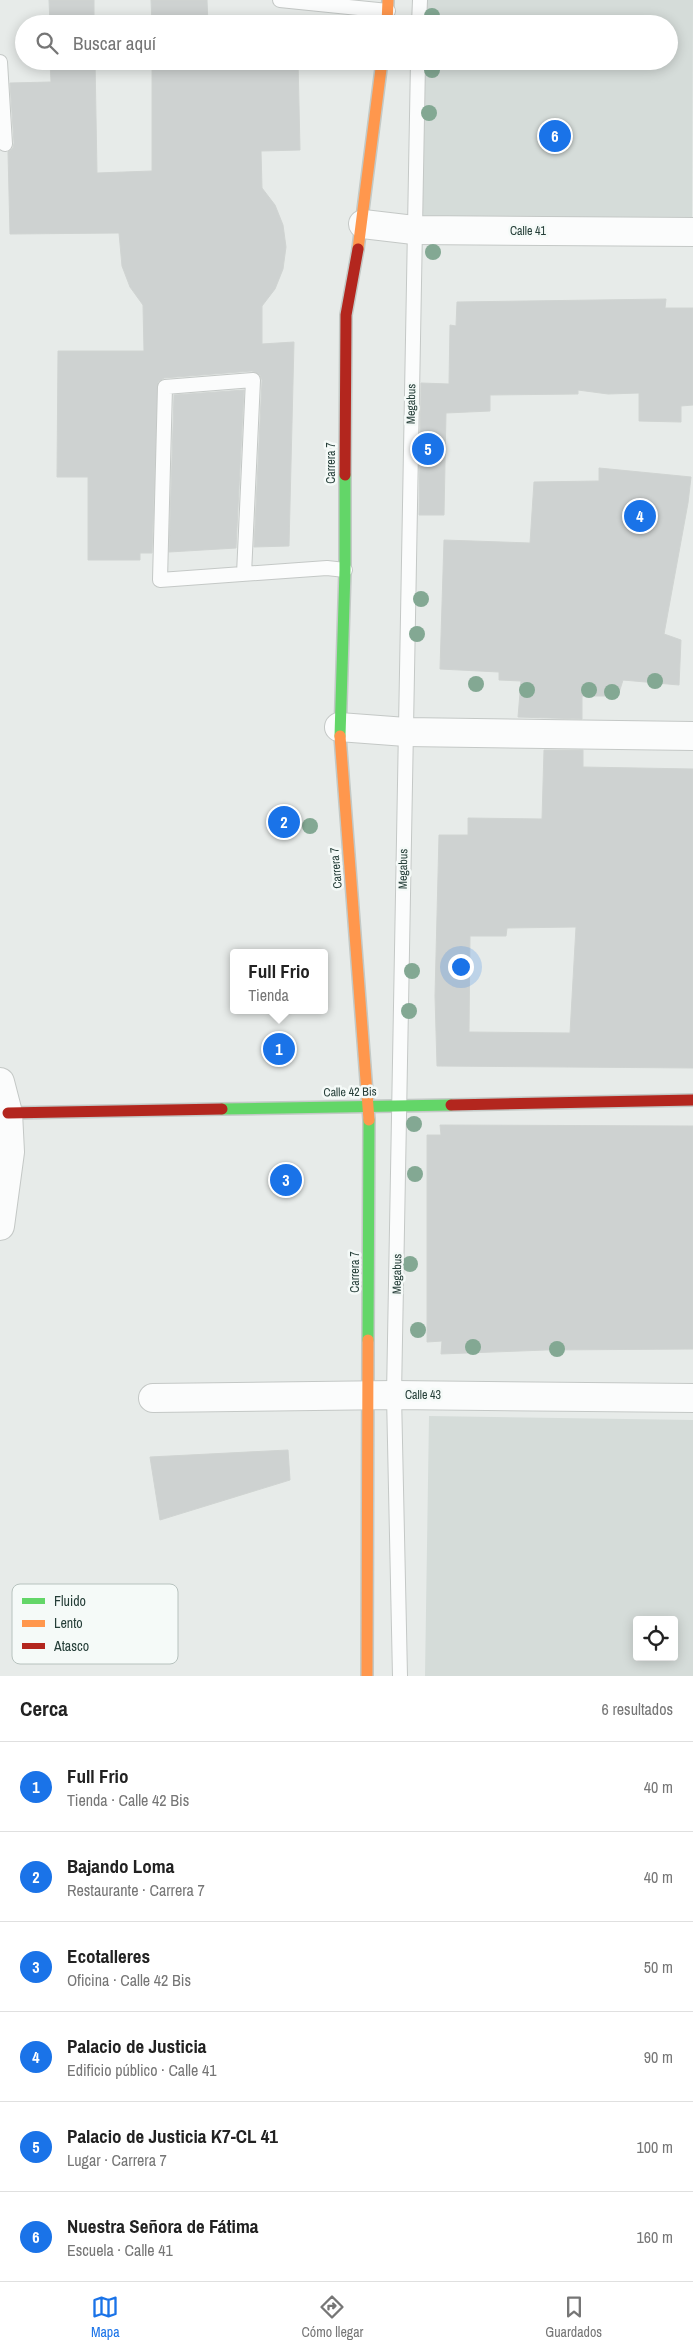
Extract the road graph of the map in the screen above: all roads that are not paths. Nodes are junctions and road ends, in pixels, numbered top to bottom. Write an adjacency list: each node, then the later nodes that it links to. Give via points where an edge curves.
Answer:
1 (280, 0): 3 (lane)
2 (420, 0): 4 (lane)
3 (388, 12)
4 (420, 15)
5 (0, 62): 8 (lane)
6 (381, 70): 9 (main road, Carrera 7)
7 (418, 70): 10 (lane, Megabus)
8 (5, 144)
9 (363, 224): 10 (street, Calle 41); 12 (main road, Carrera 7, via 346,315)
10 (414, 230): 11 (street, Calle 41); 15 (lane, Megabus)
11 (693, 232)
12 (345, 570): 13 (lane, via 327,568); 14 (main road, Carrera 7)
13 (244, 574): 13 (lane, via 160,580 165,387 253,380)
14 (338, 727): 15 (street); 19 (main road, Carrera 7)
15 (406, 732): 16 (street); 20 (lane, Megabus)
16 (693, 736)
17 (0, 1082): 21 (street)
18 (693, 1100): 20 (main road, Calle 42 Bis)
19 (369, 1106): 20 (main road, Calle 42 Bis); 21 (main road, Calle 42 Bis); 23 (main road, Carrera 7)
20 (400, 1106): 23 (lane, Megabus)
21 (8, 1113): 22 (street, via 10,1152)
22 (0, 1226)
23 (382, 1396): 24 (street, Calle 43); 25 (street, Calle 43); 26 (main road, Carrera 7); 27 (lane, Megabus)
24 (153, 1398)
25 (693, 1398)
26 (367, 1676)
27 (400, 1676)

